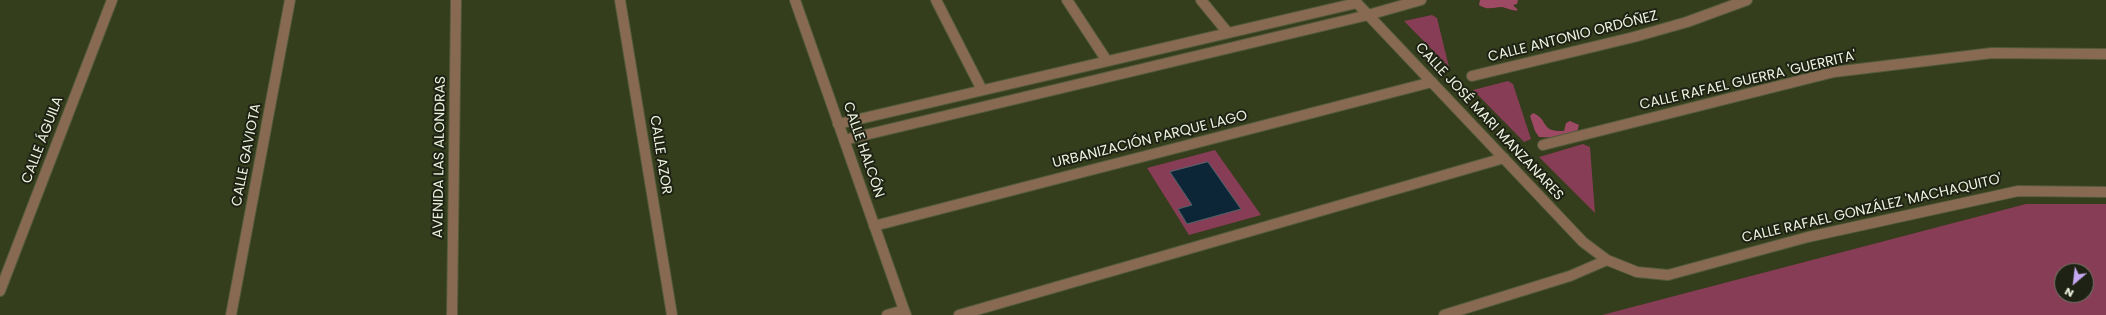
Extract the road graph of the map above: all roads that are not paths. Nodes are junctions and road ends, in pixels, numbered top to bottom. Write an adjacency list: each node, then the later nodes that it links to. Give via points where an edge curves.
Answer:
1 (112, 0): 26 (street, CALLE ÁGUILA)
2 (290, 0): 28 (street, CALLE GAVIOTA)
3 (456, 0): 29 (street, AVENIDA LAS ALONDRAS)
4 (620, 0): 30 (street, CALLE AZOR)
5 (795, 0): 19 (street, CALLE HALCÓN)
6 (936, 0): 18 (street)
7 (1067, 0): 15 (street)
8 (1201, 0): 13 (street)
9 (1421, 0): 12 (street)
10 (1747, 0): 16 (street, CALLE ANTONIO ORDÓÑEZ, via 1687,22 1634,37)
11 (1355, 1): 12 (street, CALLE JOSÉ MARI MANZANARES); 13 (street)
12 (1368, 15): 17 (street, CALLE JOSÉ MARI MANZANARES); 20 (street)
13 (1228, 33): 15 (street)
14 (2106, 54): 21 (street, CALLE RAFAEL GUERRA 'GUERRITA', via 1992,53 1834,72)
15 (1107, 61): 18 (street)
16 (1472, 76)
17 (1432, 82): 22 (street, CALLE JOSÉ MARI MANZANARES); 24 (street, URBANIZACIÓN PARQUE LAGO)
18 (982, 90): 19 (street)
19 (838, 124): 20 (street, CALLE HALCÓN)
20 (844, 140): 24 (street, CALLE HALCÓN)
21 (1543, 146)
22 (1504, 158): 25 (street, CALLE JOSÉ MARI MANZANARES, via 1583,242); 32 (street, via 1478,168)
23 (2106, 192): 25 (street, CALLE RAFAEL GONZÁLEZ 'MACHAQUITO', via 2018,191 1808,237 1668,274 1637,272)
24 (874, 226): 27 (street, CALLE HALCÓN)
25 (1607, 260): 33 (street, via 1570,276)
26 (0, 291)
27 (905, 312): 31 (street)
28 (231, 315)
29 (452, 315)
30 (672, 315)
31 (887, 315)
32 (959, 315)
33 (1444, 315)

